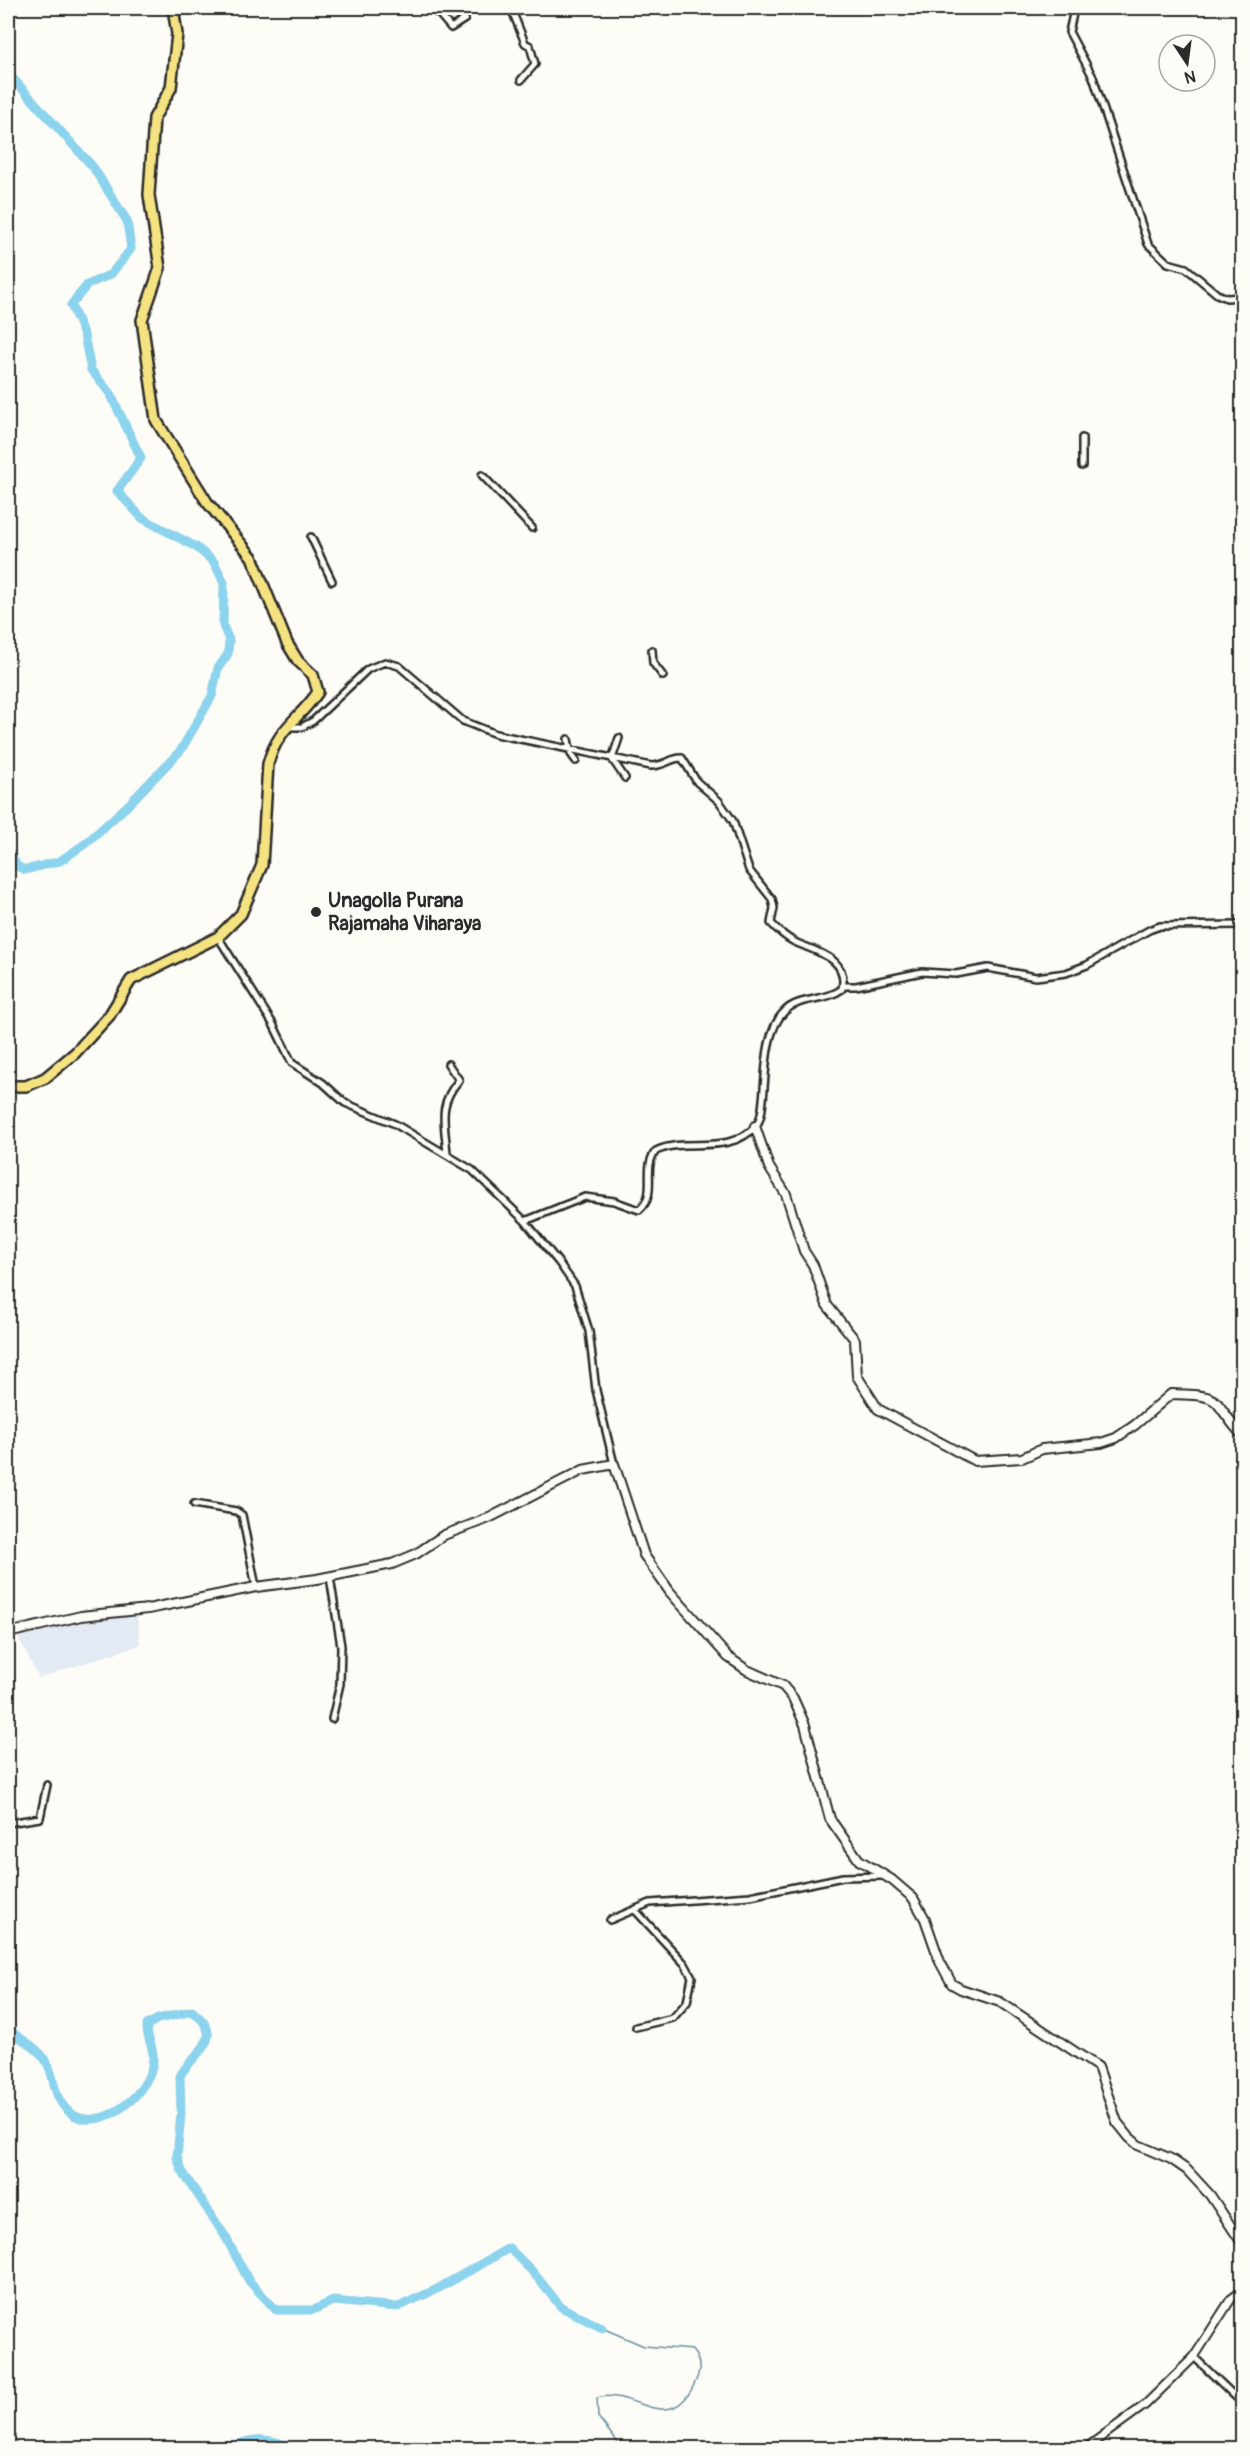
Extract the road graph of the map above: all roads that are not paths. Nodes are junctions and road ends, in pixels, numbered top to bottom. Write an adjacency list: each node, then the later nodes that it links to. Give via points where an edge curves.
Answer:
1 (173, 8): 17 (highway, via 177,34 171,88 154,118 149,195 160,268 142,320 156,420 207,502 252,557 287,643 317,683 318,692 313,700)
2 (428, 8): 5 (street)
3 (511, 8): 7 (street, via 535,64)
4 (1071, 8): 8 (street, via 1070,32 1093,77 1148,244 1168,263 1186,268 1217,294)
5 (439, 10): 6 (street, via 451,28)
6 (465, 19)
7 (520, 80)
8 (1242, 297)
9 (1082, 438): 10 (street)
10 (1082, 466)
11 (482, 475): 12 (street)
12 (532, 528)
13 (311, 537): 14 (street)
14 (332, 581)
15 (652, 650): 16 (street, via 653,663)
16 (663, 676)
17 (285, 727): 20 (street, via 302,727 313,721 368,669 385,662 399,666 463,721 496,734); 25 (highway, via 268,764 262,865 241,914)
18 (619, 738): 21 (street)
19 (568, 739): 20 (street)
20 (570, 749): 21 (street); 22 (street)
21 (612, 759): 23 (street); 26 (street, via 661,766 682,758 733,821 749,870 772,899 771,923 796,943 823,952 837,963)
22 (576, 761)
23 (625, 778)
24 (1242, 925): 26 (street, via 1160,926 1087,965 1047,976 988,968 956,974 922,972)
25 (218, 937): 28 (highway, via 131,980 110,1016 75,1053 45,1078 26,1086); 30 (street, via 273,1024 292,1063 345,1103 395,1124)
26 (843, 986): 29 (street, via 827,997 794,1004 780,1016 770,1041 761,1113)
27 (448, 1064): 30 (street, via 459,1080 443,1107)
28 (8, 1086)
29 (755, 1126): 31 (street, via 732,1141 715,1146 677,1146 656,1151 650,1164 649,1194 639,1210 585,1197); 32 (main road, via 769,1167 786,1194 827,1305 855,1340 857,1376 878,1409 975,1461 1022,1458 1042,1449 1116,1438 1170,1394 1214,1398)
30 (447, 1154): 31 (street, via 472,1170)
31 (525, 1221): 33 (street, via 578,1292)
32 (1242, 1435)
33 (614, 1464): 35 (main road, via 583,1470 489,1518 444,1535 392,1564); 41 (main road, via 644,1555 670,1592 728,1657 783,1686 793,1698 805,1725 830,1820 858,1860)
34 (194, 1504): 36 (street, via 242,1515)
35 (330, 1577): 36 (main road); 38 (street, via 341,1647 340,1684)
36 (256, 1587): 37 (main road, via 148,1609 81,1616)
37 (8, 1633)
38 (332, 1719)
39 (47, 1785): 40 (street, via 40,1818)
40 (8, 1823)
41 (885, 1876): 42 (street, via 843,1877 750,1896 650,1902); 45 (main road, via 913,1898 952,1984 1000,2002 1098,2067 1117,2122 1129,2137 1187,2170 1210,2195)
42 (635, 1910): 43 (street); 44 (street, via 685,1964 692,1977 687,2002 673,2019)
43 (610, 1920)
44 (636, 2027)
45 (1242, 2243)
46 (1242, 2291): 47 (street, via 1231,2299)
47 (1194, 2357): 48 (street); 49 (street, via 1145,2405)
48 (1242, 2403)
49 (1086, 2448)

